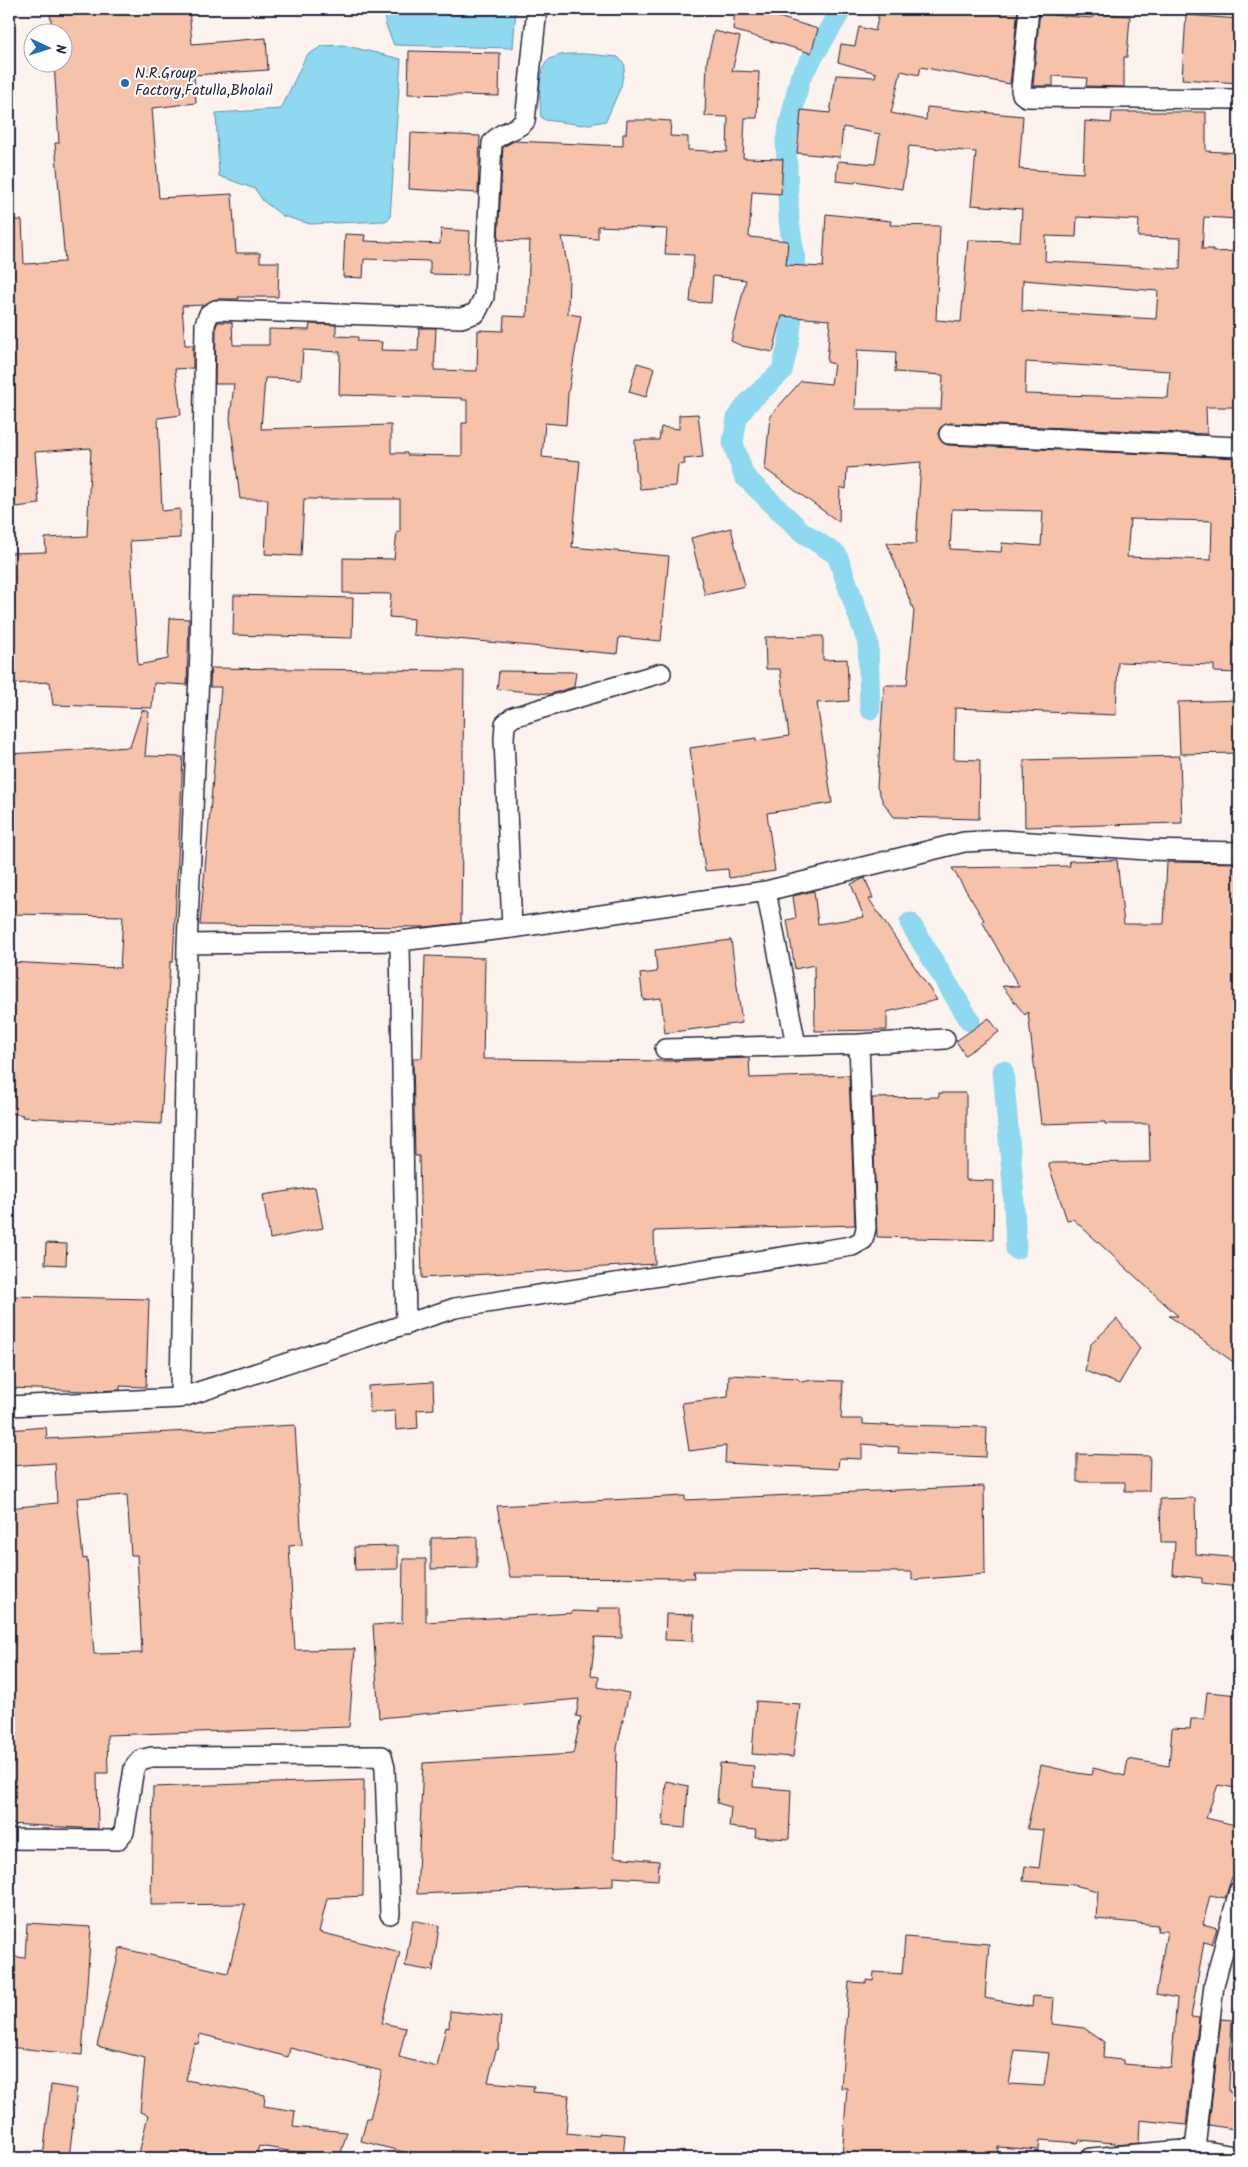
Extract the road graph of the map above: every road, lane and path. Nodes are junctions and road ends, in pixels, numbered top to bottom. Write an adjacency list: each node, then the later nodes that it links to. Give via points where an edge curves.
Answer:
1 (537, 9): 11 (street, via 525,121 520,127 497,136 492,143 484,297 476,313 461,318 216,310 209,314 205,324 200,653)
2 (1029, 9): 3 (street, via 1020,90 1026,97)
3 (1239, 99)
4 (949, 434): 5 (street)
5 (1239, 447)
6 (661, 673): 9 (street, via 513,718 505,724)
7 (1239, 852): 8 (street, via 1147,850 1003,840 964,842)
8 (766, 891): 9 (street); 14 (street)
9 (512, 928): 10 (street)
10 (400, 941): 11 (street); 16 (street)
11 (187, 944): 17 (street)
12 (944, 1039): 13 (street)
13 (858, 1044): 14 (street); 16 (street, via 866,1228 863,1240 852,1246 455,1308)
14 (796, 1045): 15 (street)
15 (665, 1049)
16 (406, 1325): 17 (street)
17 (180, 1398): 18 (street)
18 (9, 1406)
19 (9, 1839): 21 (street, via 117,1840 124,1832 134,1768 140,1760 152,1757 382,1756)
20 (1239, 1891): 22 (street, via 1214,1984)
21 (390, 1914)
22 (1195, 2149): 23 (street); 24 (street)
23 (1239, 2157)
24 (1091, 2158)

